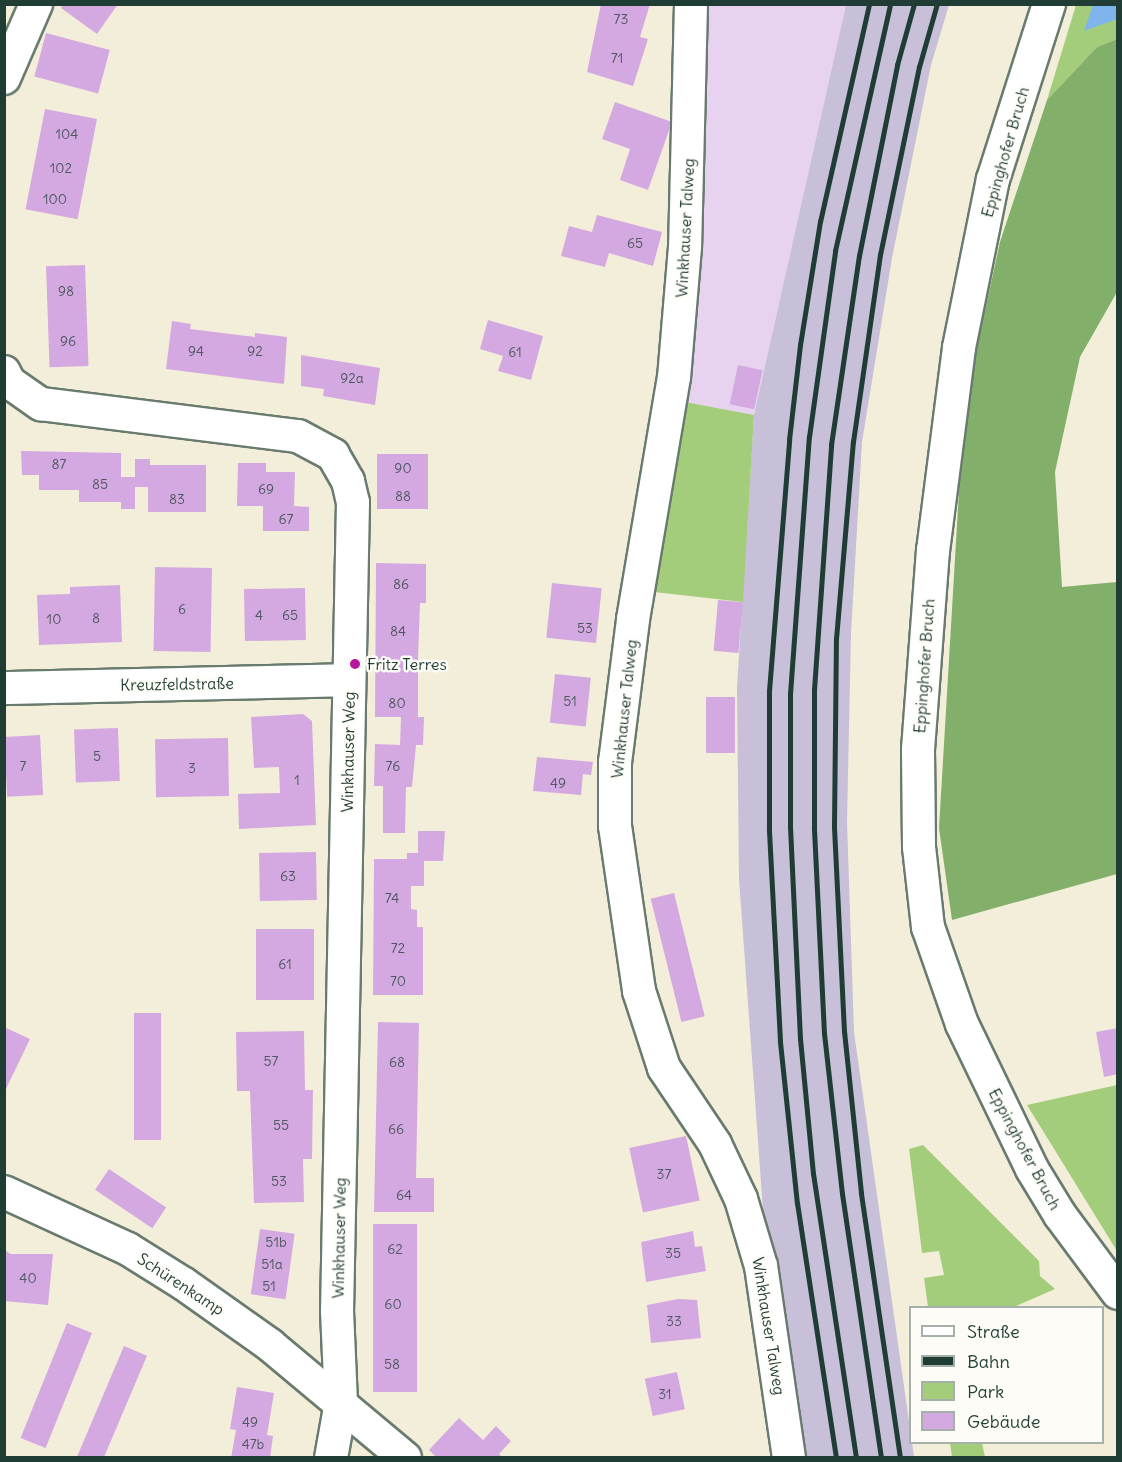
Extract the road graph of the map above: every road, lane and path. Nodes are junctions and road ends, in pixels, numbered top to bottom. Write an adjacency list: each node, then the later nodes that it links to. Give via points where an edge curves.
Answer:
1 (36, 4): 4 (street)
2 (691, 4): 13 (street, Winkhauser Talweg, via 686,247 674,377 630,644 615,762 615,826 639,991 660,1057 677,1091 716,1144 741,1199 761,1266)
3 (1049, 4): 9 (street, Eppinghofer Bruch, via 993,179 959,348 933,550 918,750 919,847 928,927 962,1024 1032,1169 1060,1215)
4 (4, 78)
5 (4, 372): 6 (street, Winkhauser Weg, via 9,382 41,404 298,436 333,455 348,481 353,502)
6 (349, 680): 7 (street, Kreuzfeldstraße); 10 (street, Winkhauser Weg, via 338,1311)
7 (4, 688)
8 (4, 1192): 10 (street, Schürenkamp, via 128,1250 184,1284)
9 (1118, 1293)
10 (341, 1402): 11 (street, Winkhauser Weg); 12 (street)
11 (331, 1458)
12 (405, 1458)
13 (789, 1458)

